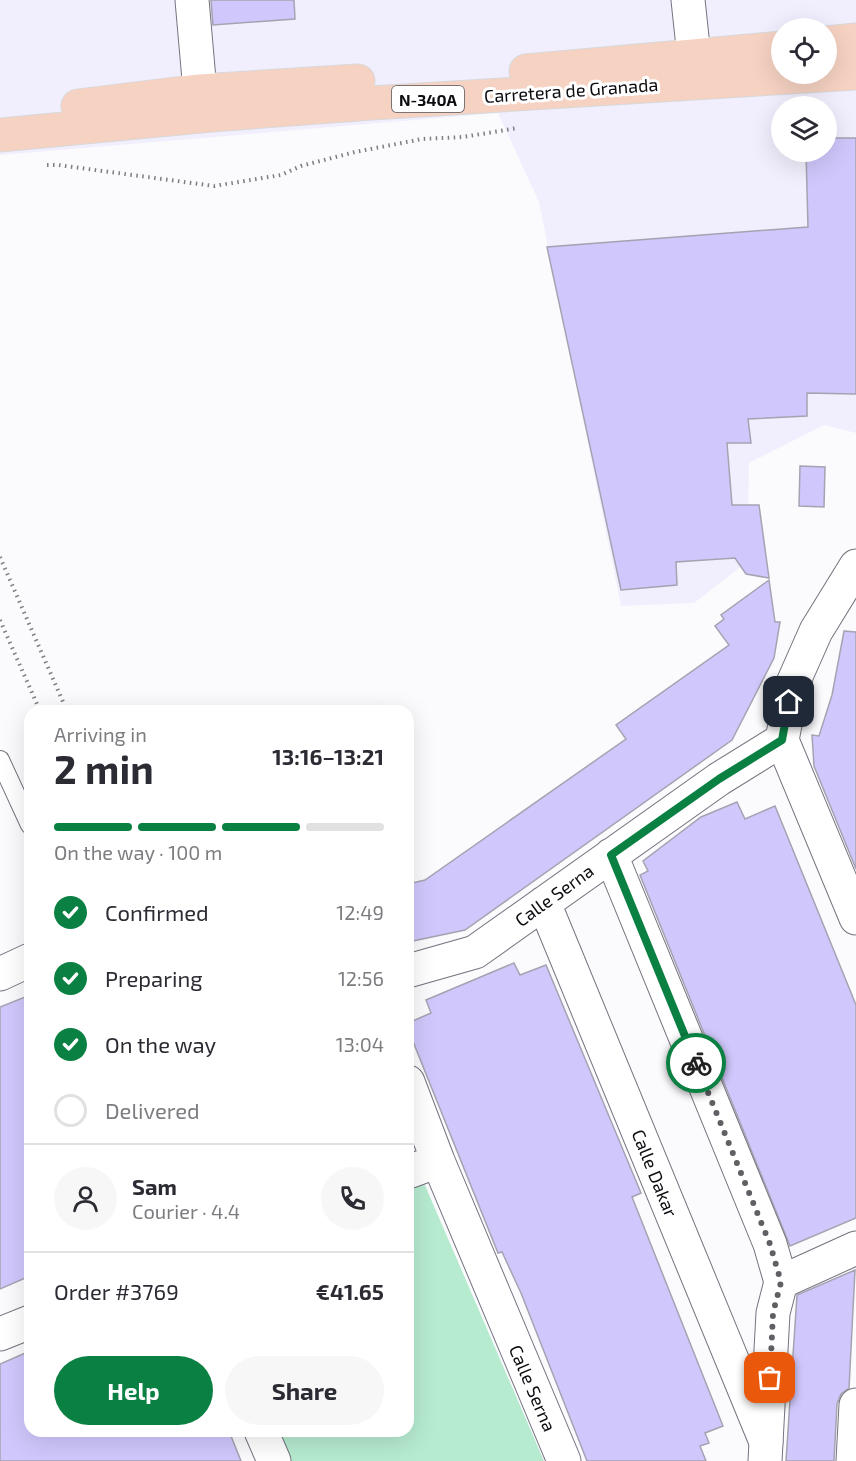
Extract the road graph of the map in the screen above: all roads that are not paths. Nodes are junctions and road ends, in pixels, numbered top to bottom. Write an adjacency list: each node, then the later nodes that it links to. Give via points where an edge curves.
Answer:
1 (192, 0): 8 (street)
2 (688, 0): 6 (street)
3 (856, 40): 4 (highway)
4 (837, 42)
5 (771, 49): 6 (highway, Carretera de Granada / N-340A)
6 (694, 56): 8 (highway, Carretera de Granada / N-340A)
7 (856, 73): 10 (highway, Carretera de Granada / N-340A, via 372,103)
8 (200, 91): 9 (highway, Carretera de Granada / N-340A)
9 (0, 116)
10 (0, 135)
11 (856, 566): 12 (street, via 816,631 793,683)
12 (782, 740): 15 (street, Calle Serna); 17 (street)
13 (0, 760): 14 (lane)
14 (24, 812)
15 (611, 855): 16 (street, Calle Serna); 24 (street, via 770,1244)
16 (544, 903): 19 (street, Calle Serna, via 475,952); 29 (street, Calle Dakar)
17 (856, 918)
18 (24, 963): 20 (street)
19 (414, 969)
20 (0, 974)
21 (414, 1116): 22 (street, Calle Serna)
22 (423, 1166): 31 (street, Calle Serna)
23 (856, 1248): 24 (street)
24 (781, 1282): 29 (street, via 773,1313)
25 (24, 1324): 26 (street)
26 (0, 1334)
27 (856, 1405): 32 (street)
28 (264, 1437): 30 (street)
29 (766, 1452)
30 (274, 1461)
31 (564, 1461)
32 (853, 1461)

